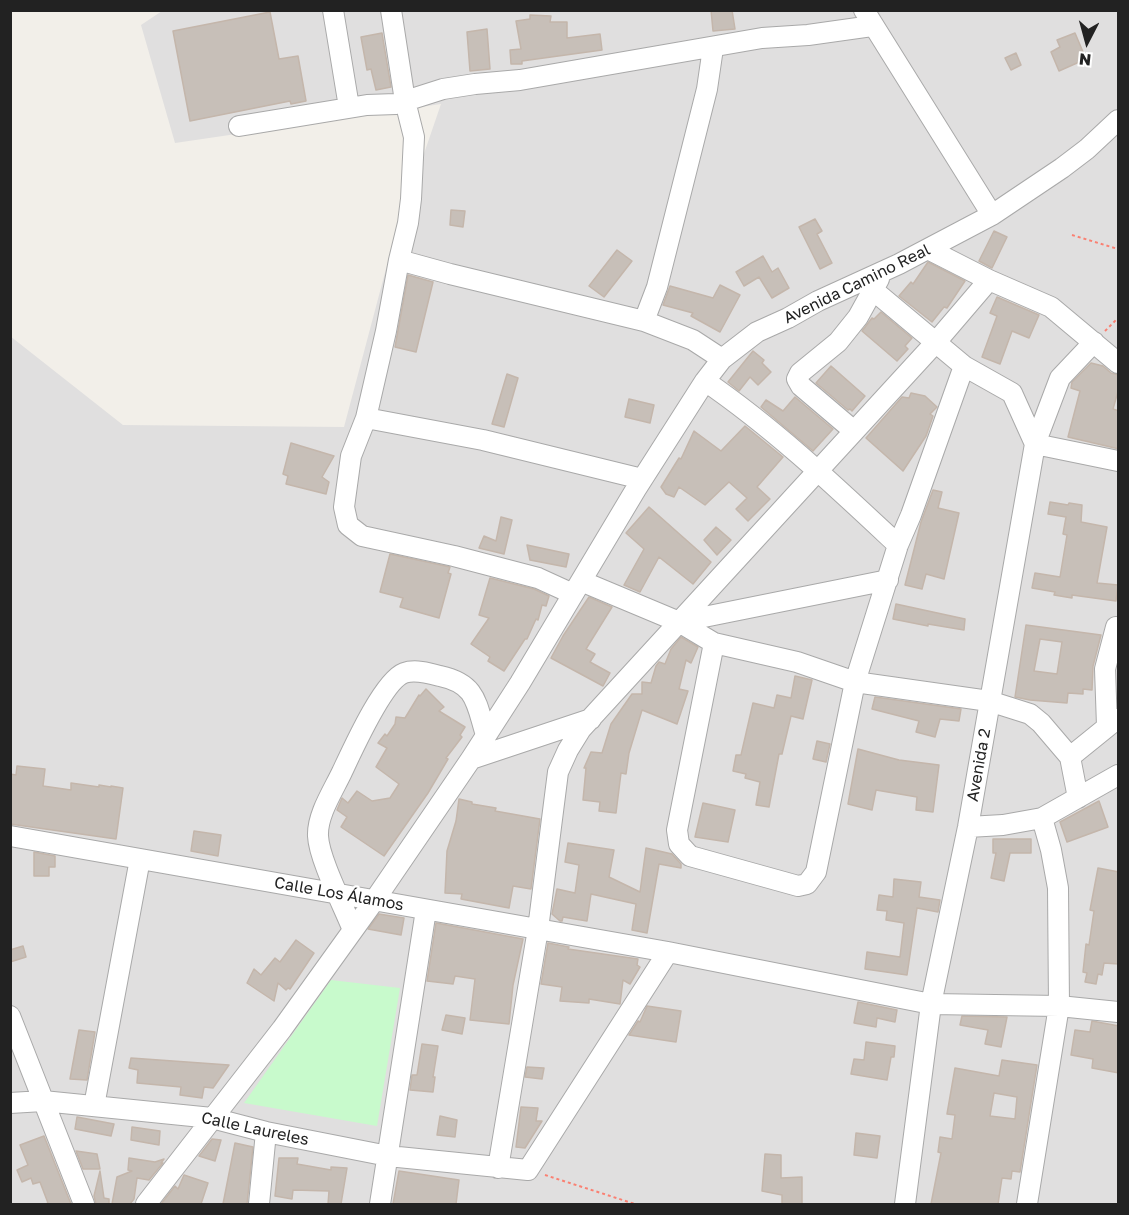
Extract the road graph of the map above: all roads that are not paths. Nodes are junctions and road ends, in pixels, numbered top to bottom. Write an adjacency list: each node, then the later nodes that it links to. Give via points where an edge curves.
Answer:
1 (333, 10): 6 (street)
2 (391, 10): 5 (street)
3 (868, 18): 4 (street, via 808,35 762,38); 9 (street)
4 (713, 48): 5 (street, via 443,89); 15 (street, via 707,89 657,287)
5 (405, 101): 6 (street); 11 (street, via 414,137 414,175)
6 (349, 107): 7 (street)
7 (239, 126)
8 (1115, 129): 9 (street, Avenida Camino Real)
9 (992, 215): 10 (street, Avenida Camino Real)
10 (928, 249): 12 (street, Avenida Camino Real); 13 (street)
11 (399, 260): 15 (street); 22 (street)
12 (884, 271): 14 (street); 18 (street, Avenida Camino Real, via 757,332)
13 (989, 280): 16 (street); 17 (street, via 1051,307)
14 (873, 290): 16 (street); 23 (street, via 838,342 797,379)
15 (644, 321): 18 (street, via 693,340)
16 (936, 342): 20 (street); 23 (street)
17 (1094, 342): 19 (street); 24 (street, Avenida 2, via 1060,378)
18 (722, 359): 21 (street, Avenida Camino Real)
19 (1119, 363)
20 (964, 366): 24 (street, via 1012,393); 28 (street)
21 (705, 381): 26 (street, via 747,410); 27 (street, Avenida Camino Real)
22 (366, 418): 27 (street, via 483,440); 30 (street, via 351,456 345,489 346,517 353,531)
23 (854, 431): 26 (street)
24 (1035, 444): 25 (street); 35 (street, Avenida 2)
25 (1119, 461)
26 (818, 470): 28 (street); 31 (street)
27 (639, 484): 30 (street, Avenida Camino Real)
28 (898, 545): 29 (street)
29 (888, 580): 31 (street); 34 (street)
30 (577, 587): 31 (street); 38 (street, Avenida Camino Real)
31 (679, 622): 33 (street); 36 (street)
32 (1116, 627): 37 (street, via 1105,669)
33 (714, 643): 34 (street, via 797,662); 34 (street, via 677,830 679,844 690,856 798,886 811,881 816,872)
34 (855, 682): 35 (street)
35 (989, 702): 39 (street, via 1030,714); 44 (street, Avenida 2)
36 (591, 719): 40 (street); 50 (street, via 568,750 558,772)
37 (1113, 722): 39 (street)
38 (486, 735): 40 (street, Avenida Camino Real); 47 (street, via 471,690 460,682 420,671 404,673 393,680 356,741 320,820 322,856)
39 (1070, 757): 42 (street)
40 (471, 759): 48 (street, Avenida Camino Real)
41 (1119, 775): 42 (street)
42 (1077, 798): 43 (street)
43 (1042, 818): 44 (street); 54 (street, via 1058,888)
44 (968, 827): 53 (street, Avenida 2)
45 (10, 836): 46 (street, Calle Los Álamos)
46 (140, 859): 47 (street, Calle Los Álamos); 59 (street)
47 (339, 894): 48 (street, Calle Los Álamos); 51 (street)
48 (374, 901): 49 (street, Calle Los Álamos); 51 (street, Avenida Camino Real)
49 (426, 910): 50 (street, Calle Los Álamos); 62 (street)
50 (538, 929): 52 (street, Calle Los Álamos); 63 (street)
51 (353, 930): 60 (street, Avenida Camino Real)
52 (668, 952): 53 (street, Calle Los Álamos); 63 (street, Calle Laureles, via 528,1170)
53 (931, 1004): 54 (street, Calle Los Álamos); 68 (street, Avenida 2)
54 (1059, 1006): 55 (street, Calle Los Álamos); 69 (street)
55 (1119, 1012)
56 (10, 1016): 57 (street)
57 (43, 1101): 58 (street, Calle Laureles); 59 (street, Calle Laureles); 64 (street)
58 (10, 1103)
59 (94, 1106): 60 (street, Calle Laureles)
60 (212, 1118): 61 (street, Calle Laureles); 65 (street, Avenida Camino Real)
61 (266, 1132): 62 (street, Calle Laureles); 66 (street)
62 (388, 1156): 63 (street, Calle Laureles); 67 (street)
63 (498, 1168)
64 (84, 1204)
65 (146, 1204)
66 (259, 1204)
67 (380, 1204)
68 (905, 1204)
69 (1027, 1204)

